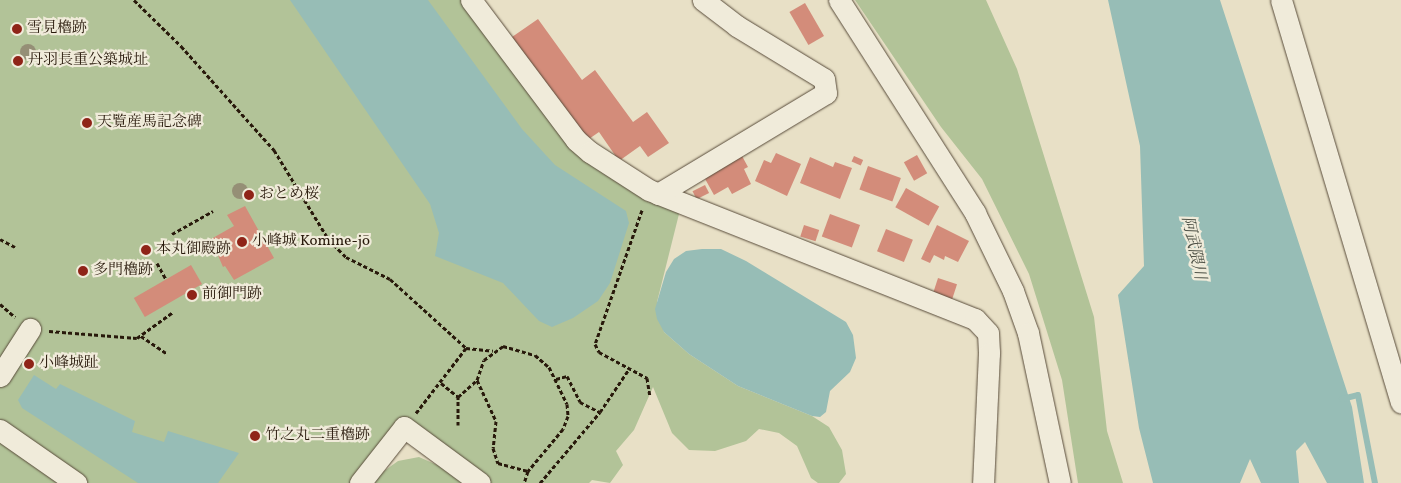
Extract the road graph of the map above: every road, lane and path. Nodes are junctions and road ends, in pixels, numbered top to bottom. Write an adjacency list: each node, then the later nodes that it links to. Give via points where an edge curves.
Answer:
1 (134, 0): 16 (path, via 181,46 274,150 329,240 346,256 390,279)
2 (471, 0): 6 (street, via 576,140)
3 (703, 0): 6 (street, via 737,26 824,79 826,92)
4 (839, 0): 38 (street, via 975,214 1013,291 1028,334)
5 (1281, 0): 26 (street)
6 (654, 192): 19 (path, via 595,344 599,352); 37 (street, via 975,319 988,333 989,353)
7 (213, 211): 8 (path)
8 (172, 234)
9 (0, 239): 10 (path)
10 (15, 247)
11 (157, 262): 12 (path)
12 (166, 279)
13 (173, 312): 15 (path)
14 (30, 329): 15 (path); 20 (street)
15 (141, 336): 18 (path)
16 (466, 348): 17 (path); 23 (path)
17 (492, 351): 21 (path, via 510,346 535,355 544,360); 22 (path, via 484,360)
18 (168, 354)
19 (629, 369): 24 (path, via 647,378); 27 (path)
20 (0, 376)
21 (556, 379): 27 (path, via 567,376 580,402); 31 (path, via 567,404 567,423)
22 (477, 380): 25 (path); 31 (path, via 496,421 493,448 498,463)
23 (441, 383): 25 (path); 29 (path)
24 (650, 396)
25 (458, 397): 28 (path)
26 (1401, 403)
27 (600, 412): 36 (path)
28 (458, 425)
29 (404, 427): 33 (street); 34 (street)
30 (0, 430): 32 (street)
31 (528, 471): 35 (path)
32 (76, 483)
33 (360, 483)
34 (480, 483)
35 (524, 483)
36 (540, 483)
37 (983, 483)
38 (1060, 483)

